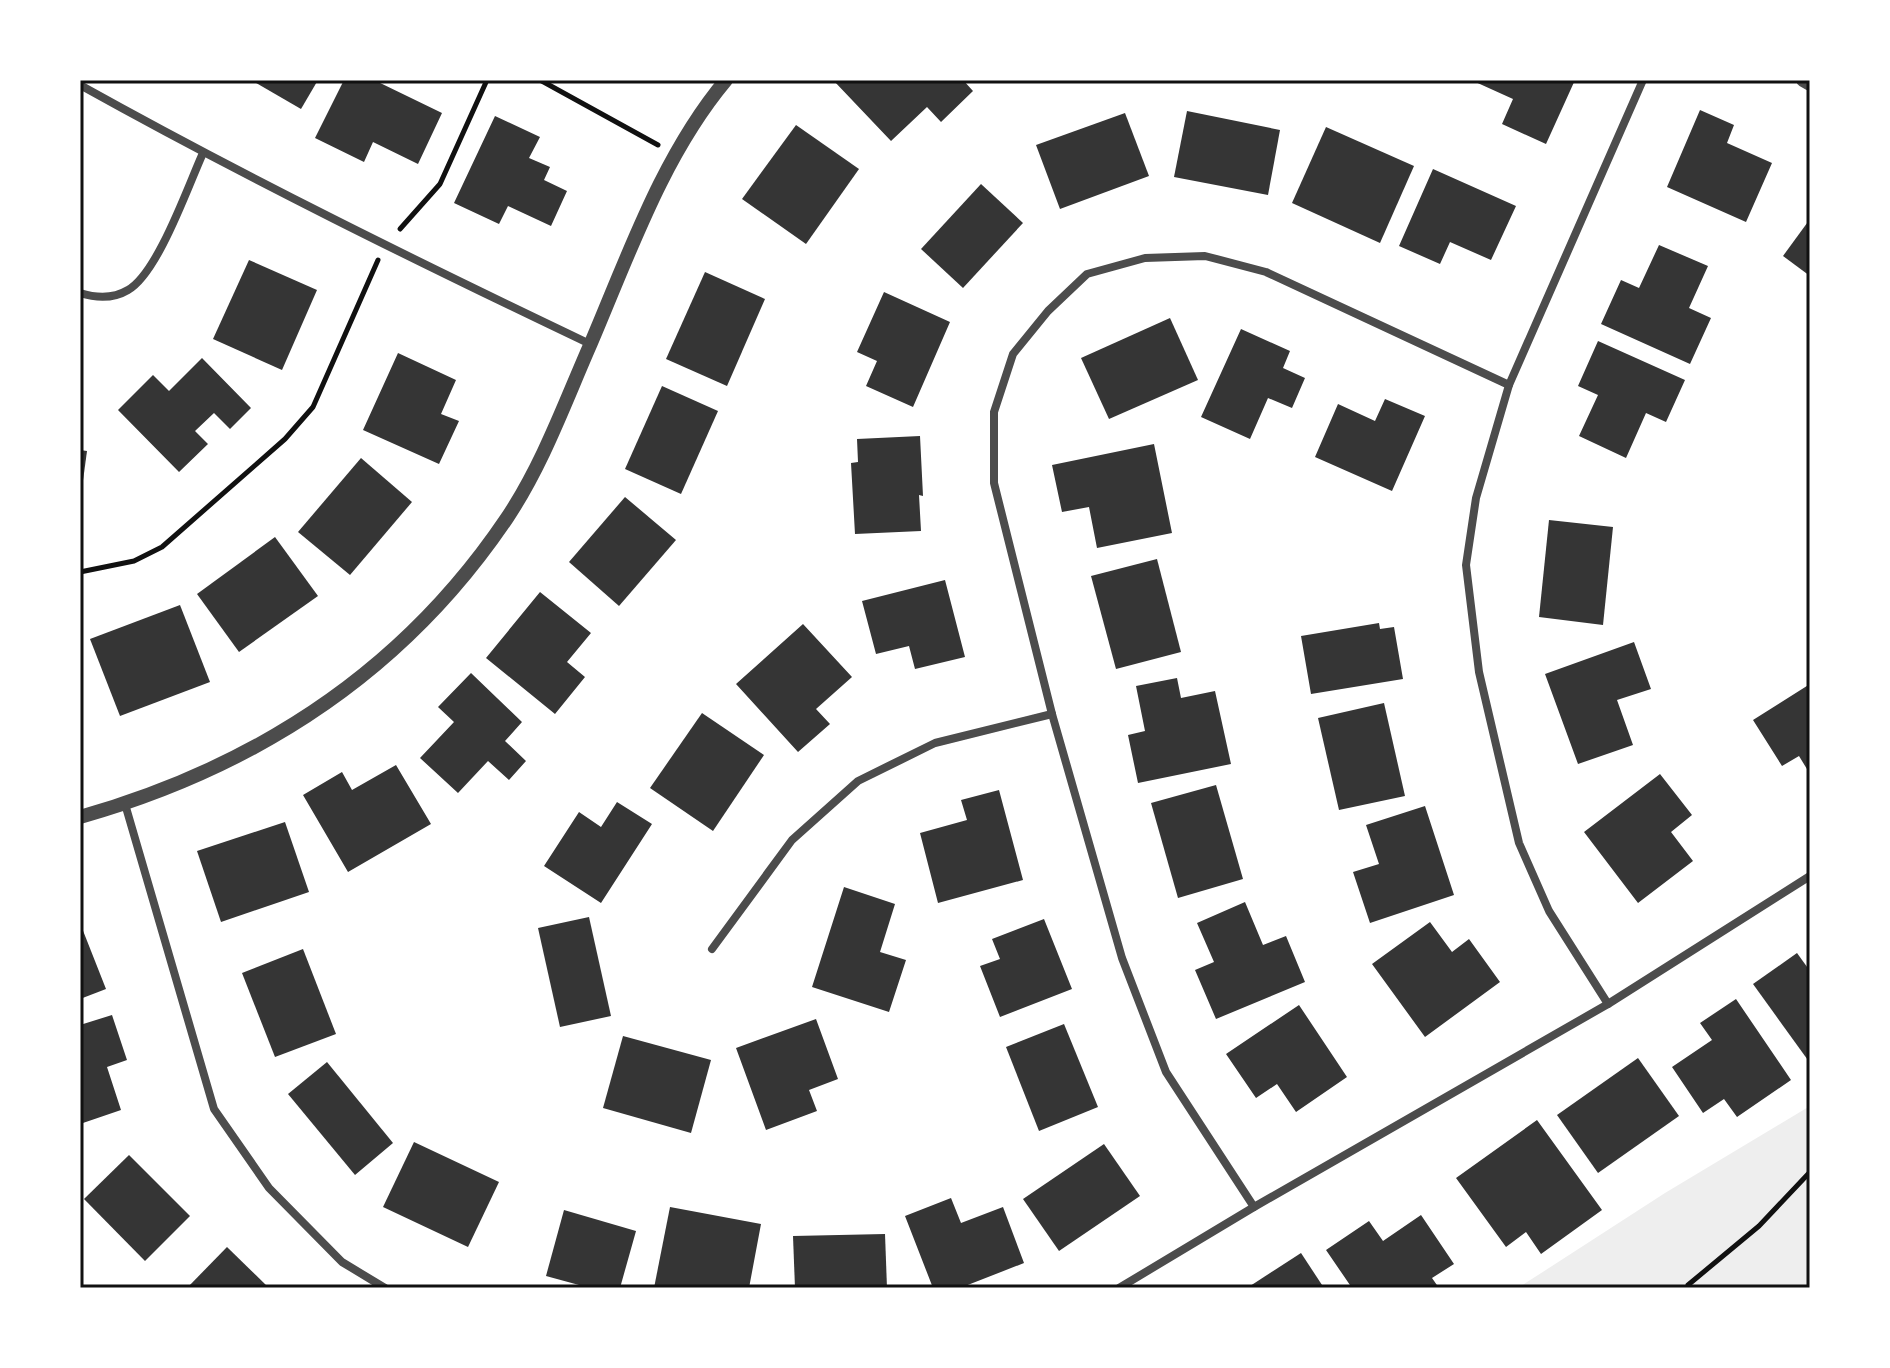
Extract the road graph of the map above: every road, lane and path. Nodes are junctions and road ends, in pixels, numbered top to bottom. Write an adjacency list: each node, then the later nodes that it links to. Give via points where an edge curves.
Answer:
1 (487, 80): 10 (path, via 440,184)
2 (540, 80): 9 (path)
3 (726, 80): 9 (street)
4 (1643, 80): 13 (street)
5 (1803, 80): 6 (street)
6 (1810, 84)
7 (80, 85): 8 (street)
8 (203, 153): 10 (street); 11 (street, via 152,266 129,290 99,299)
9 (676, 155): 12 (street)
10 (385, 246): 12 (street); 14 (path, via 313,407 285,439 162,547 134,561)
11 (80, 293)
12 (590, 344): 16 (street, via 543,453 508,517 456,585 407,637 292,728)
13 (1509, 385): 15 (street, via 1266,272 1205,256 1145,258 1087,274 1013,354 994,412 994,483); 20 (street, via 1476,498 1466,565 1479,672 1519,843 1549,911)
14 (80, 572)
15 (1052, 714): 19 (street, via 935,743 858,781 792,840); 22 (street, via 1122,958 1166,1072)
16 (125, 804): 17 (street); 23 (street, via 214,1109 269,1188 342,1262)
17 (80, 817)
18 (1810, 876): 20 (street)
19 (712, 949)
20 (1608, 1004): 22 (street)
21 (1810, 1172): 25 (path)
22 (1254, 1207): 24 (street)
23 (385, 1288)
24 (1119, 1288)
25 (1690, 1288)

